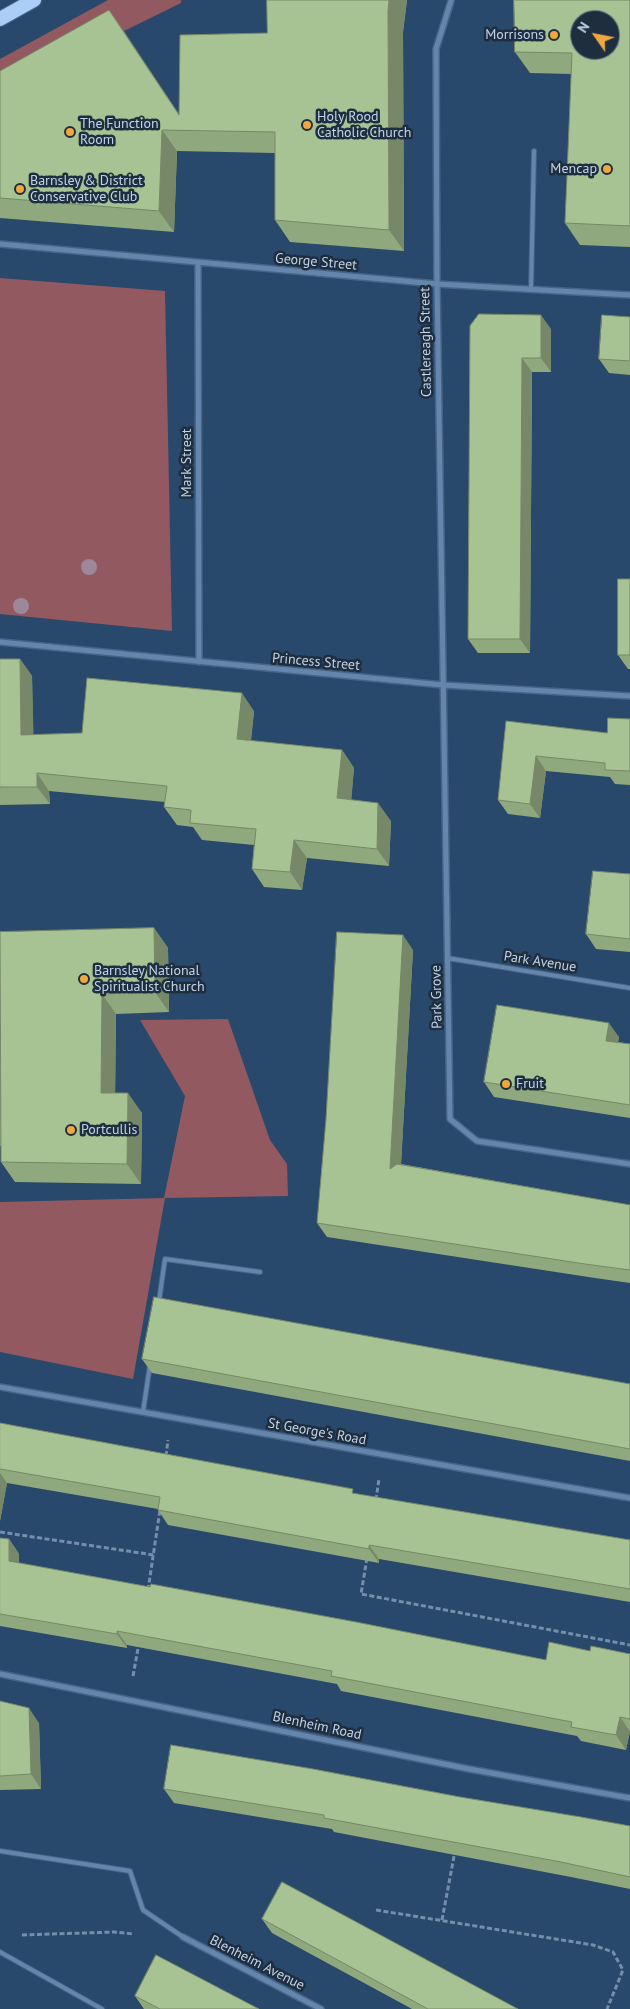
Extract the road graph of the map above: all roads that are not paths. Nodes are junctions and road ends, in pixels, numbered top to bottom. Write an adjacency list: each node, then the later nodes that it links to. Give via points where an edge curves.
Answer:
1 (34, 0): 3 (highway)
2 (450, 0): 7 (street, Castlereagh Street, via 436,49)
3 (0, 19)
4 (534, 151): 8 (lane)
5 (0, 244): 6 (street, George Street)
6 (198, 263): 7 (street, George Street); 11 (street, Mark Street)
7 (437, 284): 8 (street, George Street); 12 (street, Castlereagh Street)
8 (531, 290): 9 (street, George Street)
9 (630, 295)
10 (0, 642): 11 (street, Princess Street)
11 (199, 662): 12 (street, Princess Street)
12 (444, 685): 13 (street, Princess Street); 14 (street, Park Grove)
13 (630, 696)
14 (447, 958): 15 (lane, Park Avenue); 16 (street, Park Grove, via 450,1119 477,1142)
15 (630, 988)
16 (630, 1164)
17 (260, 1272): 18 (lane, via 164,1259)
18 (158, 1307)
19 (151, 1355): 21 (lane)
20 (0, 1388): 21 (street, St George's Road)
21 (143, 1412): 22 (street, St George's Road)
22 (630, 1498)
23 (0, 1674): 24 (street, Blenheim Road)
24 (630, 1798)
25 (0, 1851): 26 (lane, via 130,1871 143,1910)
26 (183, 1937): 29 (street, Blenheim Avenue)
27 (0, 1952): 28 (lane)
28 (102, 2009)
29 (321, 2009)

